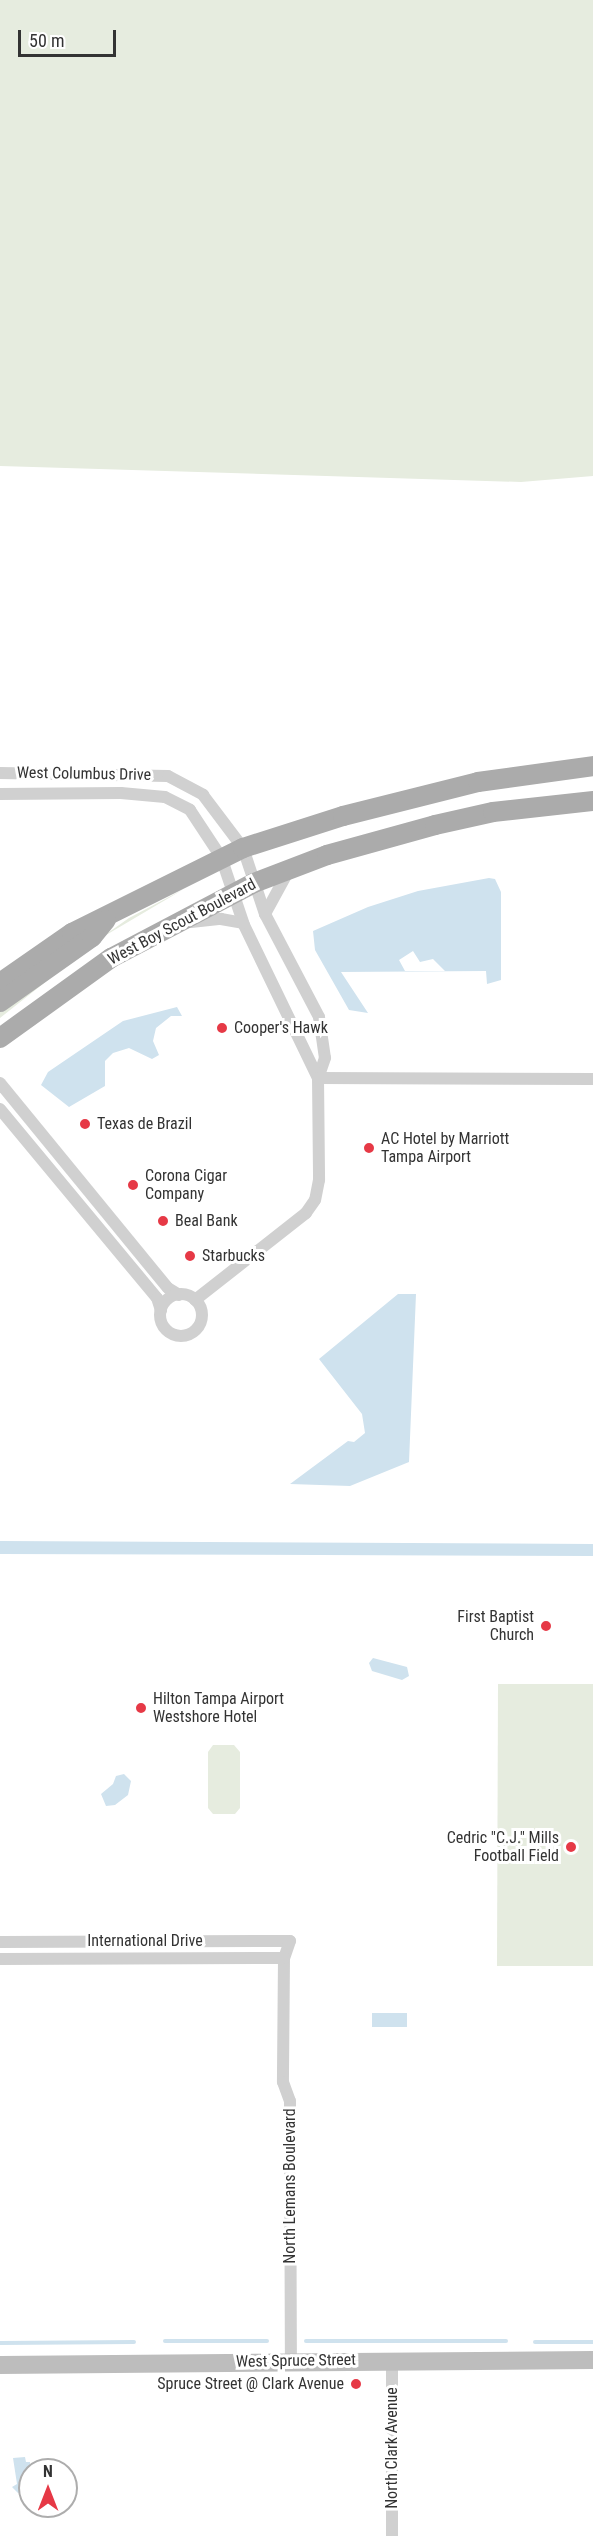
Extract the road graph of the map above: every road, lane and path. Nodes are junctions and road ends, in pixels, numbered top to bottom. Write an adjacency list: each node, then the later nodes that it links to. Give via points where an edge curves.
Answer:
1 (593, 766): 5 (main road, via 514,775 412,797)
2 (0, 773): 5 (street, West Columbus Drive, via 168,776 203,795)
3 (0, 794): 6 (street, West Columbus Drive, via 121,793 165,797 190,810)
4 (593, 801): 7 (main road, West Boy Scout Boulevard, via 493,812 435,825)
5 (243, 848): 6 (main road); 8 (street, West Columbus Drive)
6 (221, 857): 9 (street, West Columbus Drive); 10 (main road)
7 (289, 869): 8 (main road, West Boy Scout Boulevard); 11 (street)
8 (255, 883): 9 (main road, West Boy Scout Boulevard); 11 (street, West Columbus Drive)
9 (232, 893): 12 (street, West Columbus Drive); 13 (main road, West Boy Scout Boulevard)
10 (111, 913): 14 (main road, via 72,933); 15 (main road, via 92,937)
11 (265, 914): 17 (street, West Columbus Drive, via 319,1017 325,1058)
12 (243, 923): 13 (street, via 221,919); 17 (street, West Columbus Drive)
13 (175, 924): 16 (main road, West Boy Scout Boulevard, via 111,958)
14 (0, 982)
15 (0, 1002)
16 (0, 1038)
17 (318, 1078): 18 (street); 24 (street, via 319,1180 315,1200 306,1213)
18 (593, 1079)
19 (0, 1083): 21 (street)
20 (0, 1109): 22 (street)
21 (79, 1179): 22 (street); 23 (street, via 168,1288)
22 (75, 1200): 25 (street, via 157,1298)
23 (179, 1295): 24 (street); 25 (street, via 168,1299)
24 (195, 1300): 25 (street, via 201,1322 186,1336 166,1330)
25 (161, 1310)
26 (185, 1941): 27 (street, International Drive); 28 (street, International Drive); 29 (street)
27 (290, 1941): 30 (street, North Lemans Boulevard)
28 (6, 1942): 31 (street)
29 (186, 1958): 30 (street, International Drive); 31 (street, International Drive)
30 (284, 1958): 34 (street, North Lemans Boulevard, via 283,2082 290,2101)
31 (6, 1959)
32 (392, 2360): 33 (street, West Spruce Street); 34 (street, West Spruce Street); 36 (street, North Clark Avenue)
33 (593, 2360)
34 (291, 2361): 35 (street, West Spruce Street)
35 (0, 2365)
36 (392, 2536)

